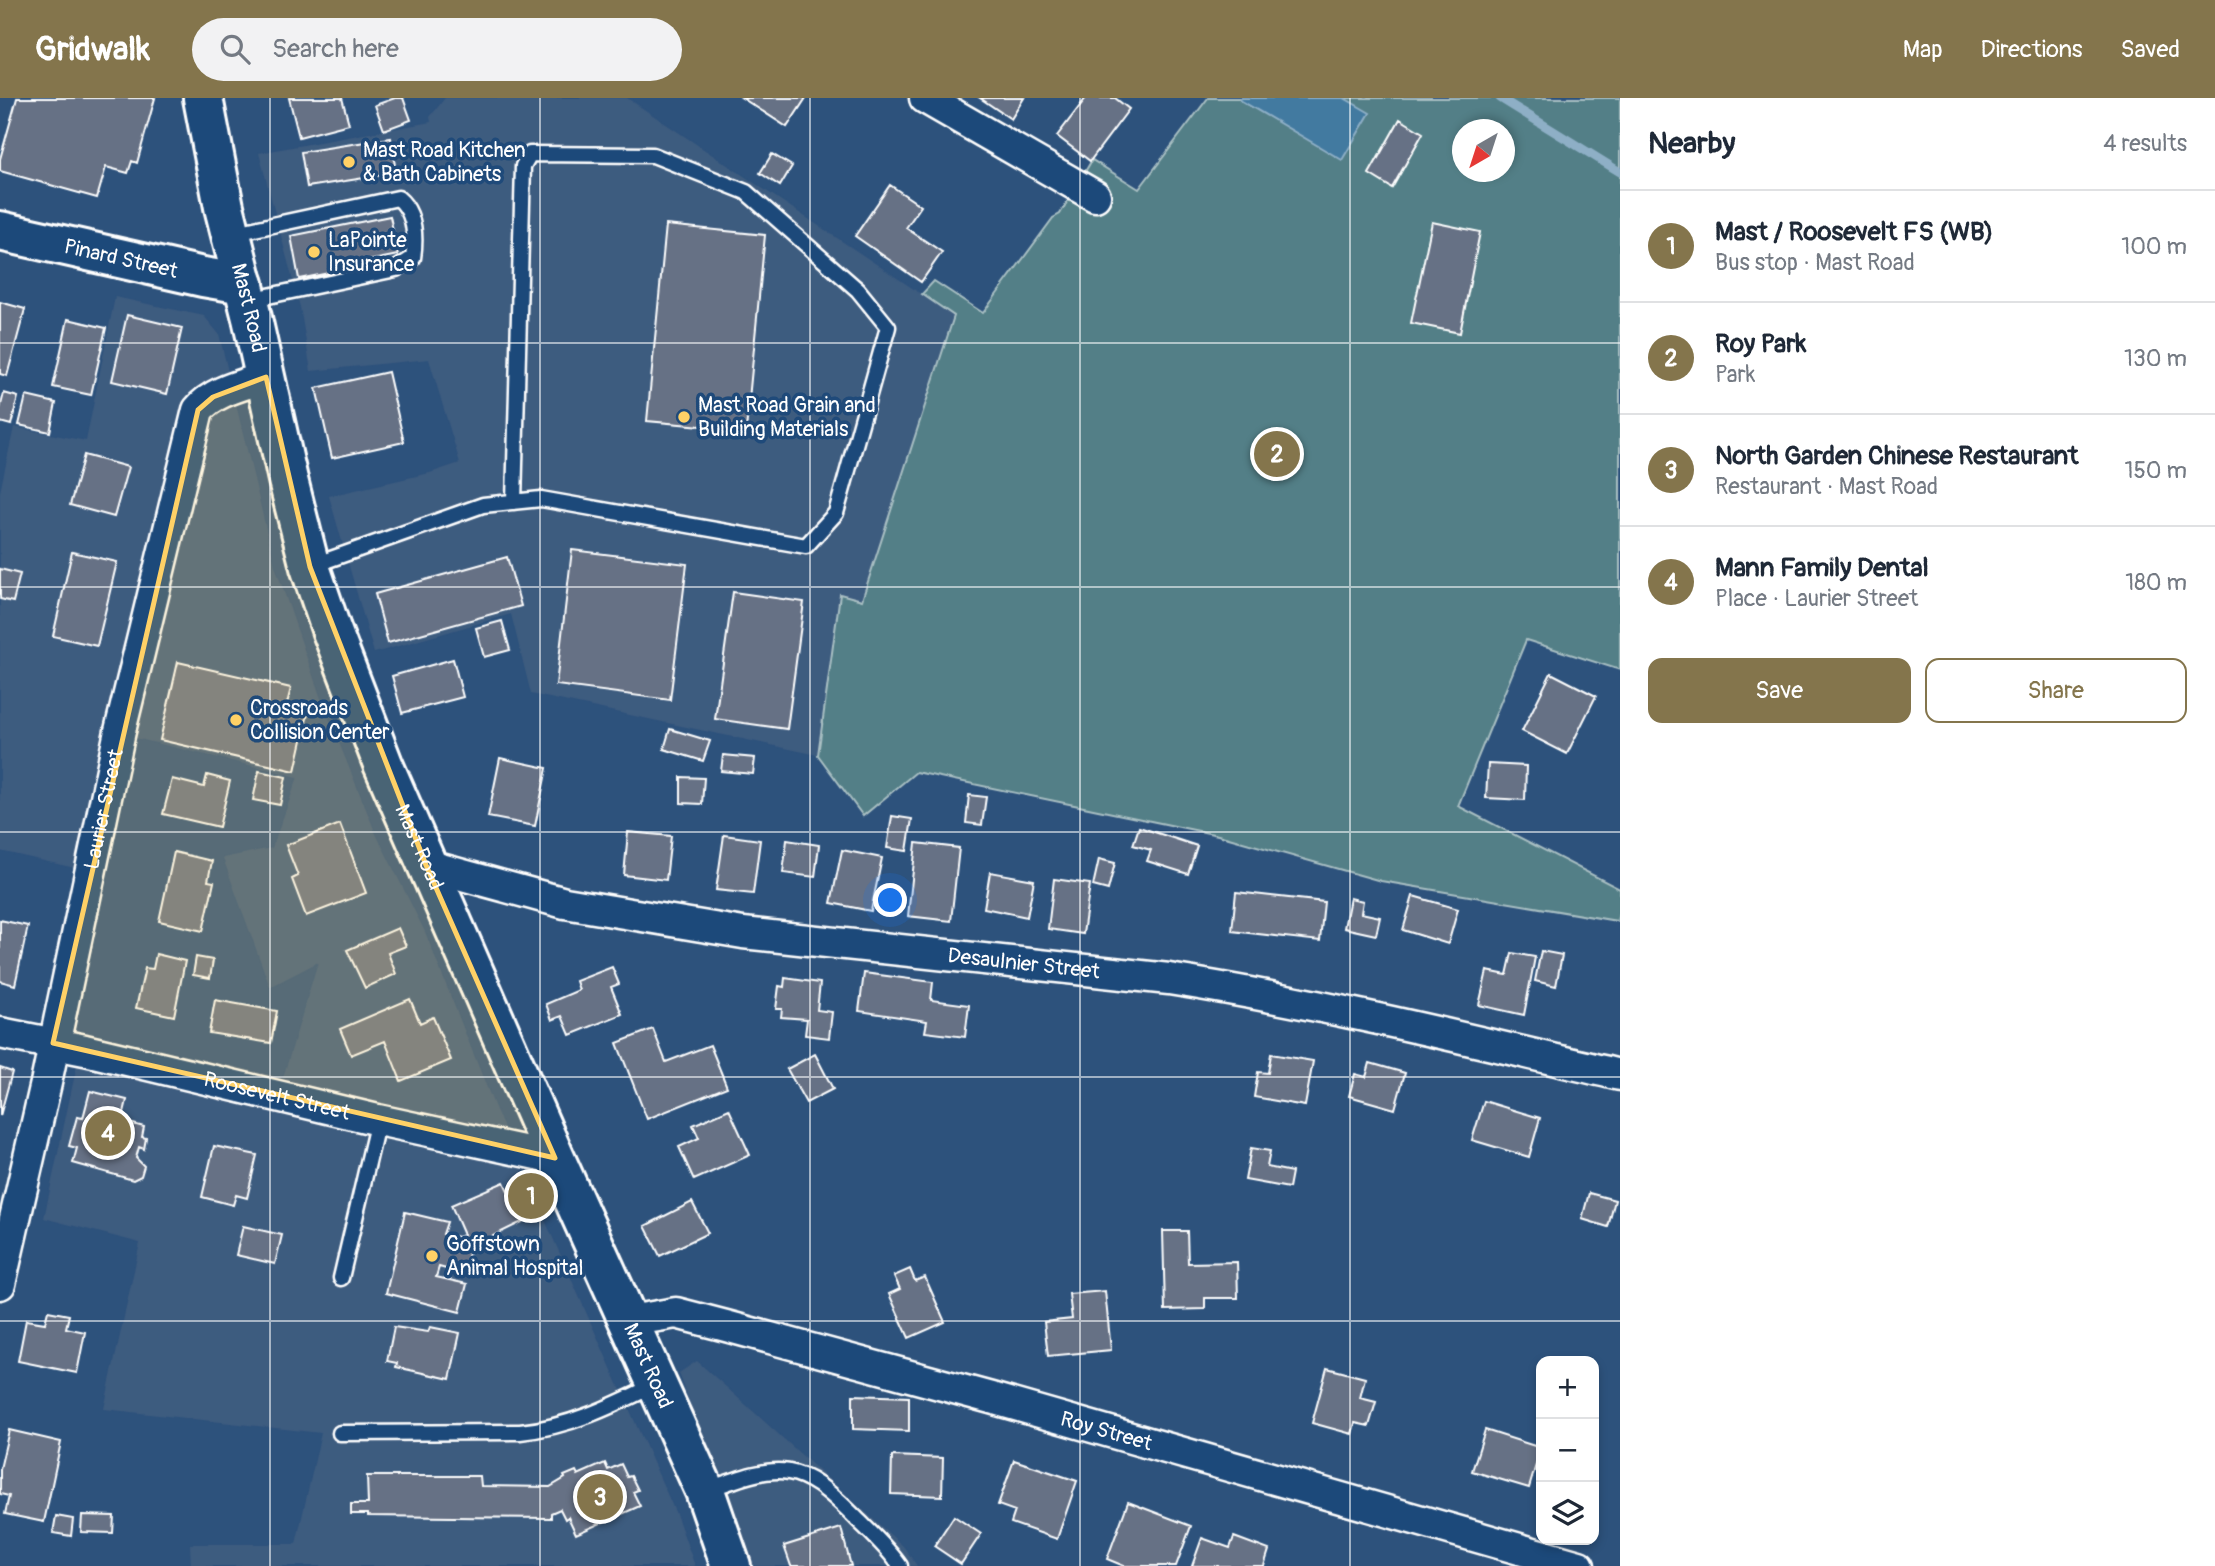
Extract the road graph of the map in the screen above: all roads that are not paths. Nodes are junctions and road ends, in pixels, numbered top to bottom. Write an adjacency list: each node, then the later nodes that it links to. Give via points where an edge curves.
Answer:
1 (203, 98): 5 (main road, Mast Road)
2 (925, 98): 3 (street)
3 (1094, 196)
4 (0, 231): 6 (main road, Pinard Street, via 203,277)
5 (231, 234): 6 (main road, Mast Road); 6 (lane, via 398,198 407,205 416,240 413,258 396,269)
6 (246, 292): 7 (main road, Mast Road)
7 (266, 377): 9 (main road, Mast Road); 12 (street, Laurier Street, via 213,397 198,410 120,731)
8 (514, 502): 8 (lane, via 541,499 806,545 836,513 888,327 858,290 746,192 653,155 530,154 523,166); 9 (lane, via 483,505)
9 (310, 567): 10 (main road, Mast Road)
10 (426, 865): 13 (street, Desaulnier Street, via 565,902 743,933 1239,990); 15 (main road, Mast Road)
11 (0, 1033): 12 (street, Roosevelt Street)
12 (53, 1043): 14 (street, Roosevelt Street); 17 (street, Laurier Street)
13 (1620, 1075)
14 (378, 1120): 15 (street, Roosevelt Street); 16 (lane)
15 (555, 1158): 18 (main road, Mast Road)
16 (341, 1278)
17 (0, 1284)
18 (629, 1321): 19 (main road, Mast Road); 24 (street, Roy Street, via 676,1313)
19 (658, 1384): 20 (lane, via 548,1429); 21 (main road, Mast Road)
20 (340, 1433)
21 (705, 1491): 22 (main road, Mast Road); 23 (lane, via 764,1471 804,1475 832,1493)
22 (732, 1566)
23 (900, 1566)
24 (1579, 1566)

